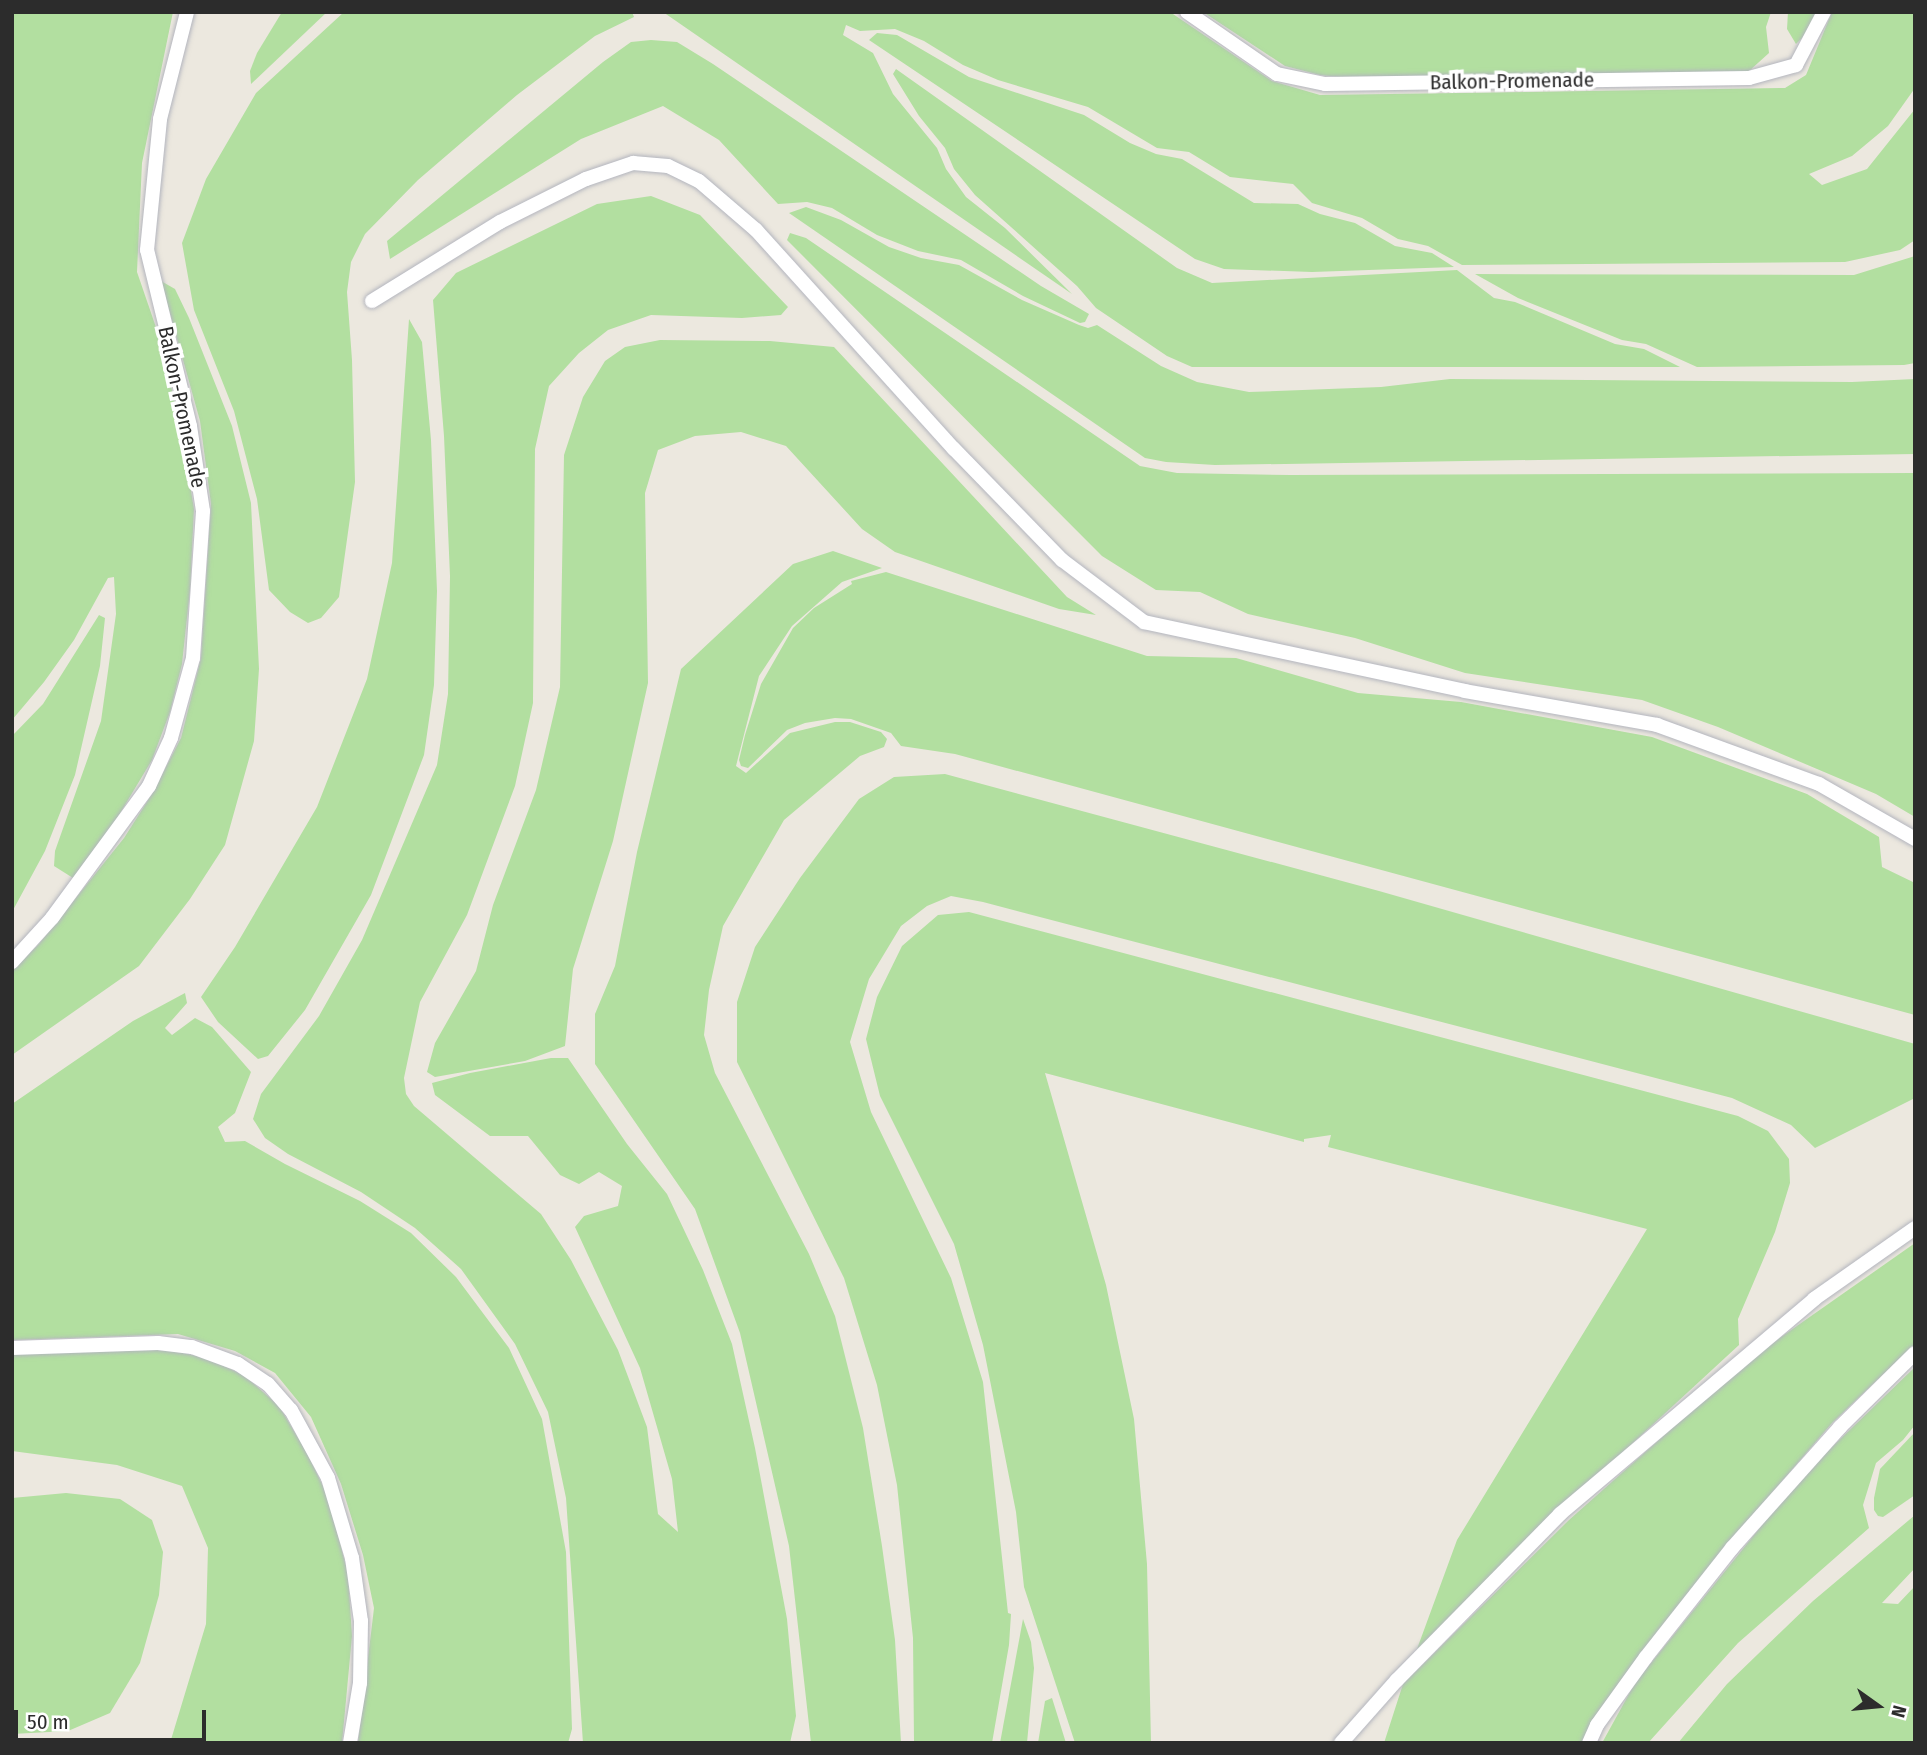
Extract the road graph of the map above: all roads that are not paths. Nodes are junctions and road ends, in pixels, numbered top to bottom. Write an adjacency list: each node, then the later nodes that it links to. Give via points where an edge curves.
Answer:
1 (187, 12): 6 (lane, Balkon-Promenade, via 160,119 147,250 190,426 203,511 192,657 171,738 149,786 52,918)
2 (1187, 12): 3 (lane, Balkon-Promenade, via 1277,74 1325,83 1749,78 1796,65)
3 (1824, 12)
4 (372, 301): 5 (lane, via 500,222 586,179 633,163 668,166 699,181 756,230 1053,551 1144,622 1465,691 1657,725 1819,784)
5 (1915, 839)
6 (12, 962)
7 (1915, 1228): 11 (lane, via 1814,1299 1560,1514)
8 (12, 1348): 10 (lane, via 158,1343 192,1347 238,1364 268,1384 291,1409 328,1478 352,1558 361,1621 360,1683)
9 (1915, 1353): 12 (lane, via 1840,1427 1732,1548 1646,1657)
10 (350, 1743)
11 (1341, 1743)
12 (1589, 1743)

